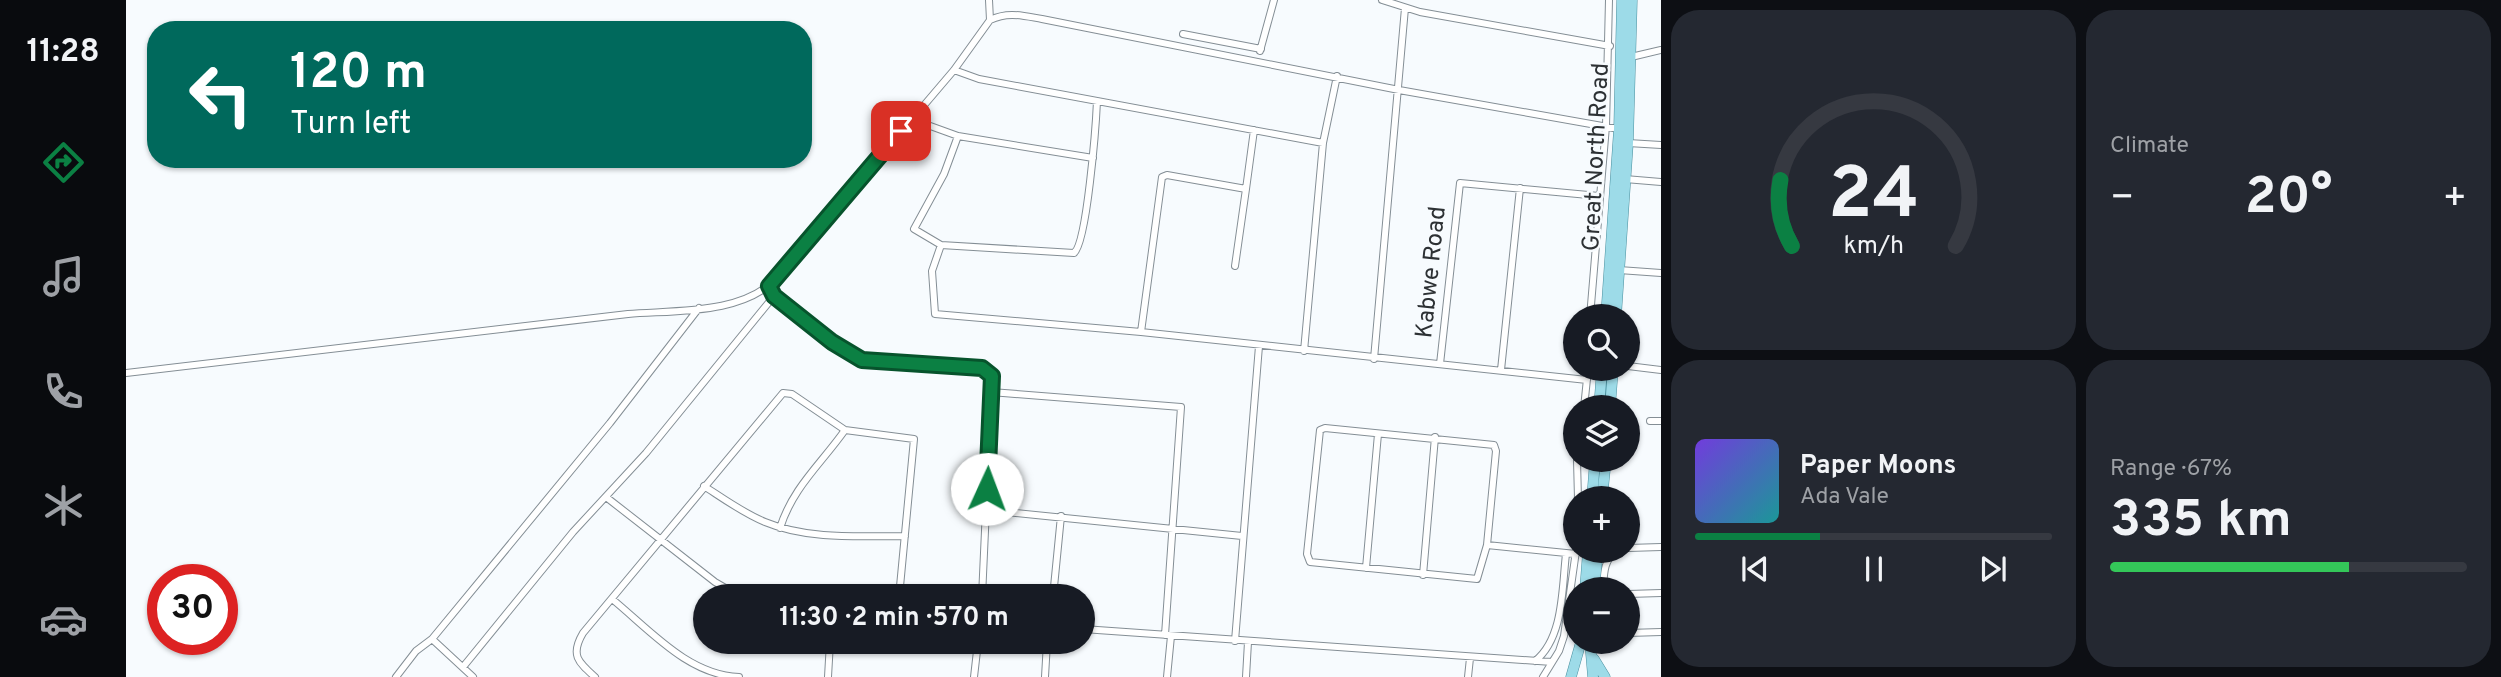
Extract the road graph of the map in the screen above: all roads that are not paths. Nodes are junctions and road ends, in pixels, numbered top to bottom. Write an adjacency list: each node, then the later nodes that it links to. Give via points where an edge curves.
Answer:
1 (989, 0): 8 (street)
2 (1274, 0): 13 (street)
3 (1382, 0): 7 (street)
4 (1607, 0): 11 (street)
5 (1622, 0): 23 (main road, Great North Road)
6 (1632, 0): 15 (main road, Great North Road)
7 (1405, 8): 11 (street); 19 (street)
8 (990, 20): 12 (street, via 1014,14); 17 (street)
9 (1183, 34): 10 (street)
10 (1203, 38): 12 (street); 13 (street)
11 (1609, 46): 22 (street)
12 (1201, 49): 16 (street)
13 (1261, 49): 16 (street)
14 (1661, 50): 15 (street)
15 (1631, 57): 27 (main road, Great North Road)
16 (1257, 59): 18 (street)
17 (954, 70): 20 (street); 21 (street)
18 (1337, 76): 19 (street); 26 (street)
19 (1399, 90): 22 (street); 48 (street)
20 (1097, 101): 24 (street); 29 (street)
21 (911, 119): 25 (street); 39 (street)
22 (1606, 126): 23 (street); 34 (street)
23 (1619, 128): 42 (main road, Great North Road)
24 (1254, 130): 26 (street); 33 (street)
25 (958, 135): 29 (street); 35 (street, via 944,174 914,229)
26 (1323, 143): 47 (street)
27 (1628, 143): 28 (street); 30 (main road, Great North Road)
28 (1661, 145)
29 (1093, 158): 35 (street, via 1077,252)
30 (1625, 179): 31 (street); 37 (main road, Great North Road)
31 (1661, 182)
32 (1520, 188): 34 (street); 49 (street, Kabwe Road, via 1460,183); 51 (street)
33 (1246, 189): 36 (street); 45 (street, via 1164,175)
34 (1599, 196): 41 (street)
35 (941, 245): 45 (street, via 932,271 935,314)
36 (1235, 266)
37 (1619, 270): 38 (street); 43 (main road, Great North Road)
38 (1661, 273)
39 (769, 286): 40 (street); 44 (street, via 735,302)
40 (774, 296): 55 (street, via 862,360 982,368 992,376); 62 (street)
41 (1591, 304)
42 (1607, 304)
43 (1617, 304)
44 (699, 308): 53 (street); 89 (street)
45 (1141, 332): 46 (street)
46 (1259, 346): 47 (street); 68 (street)
47 (1304, 351): 48 (street)
48 (1374, 359): 49 (street)
49 (1440, 364): 51 (street)
50 (1640, 367): 52 (street)
51 (1501, 370): 54 (street)
52 (1661, 370)
53 (126, 373)
54 (1563, 377)
55 (991, 392): 63 (street); 66 (street, via 1181,407)
56 (1650, 421): 57 (street)
57 (1661, 421)
58 (845, 430): 61 (street, via 792,394 783,393); 65 (street, via 789,501); 67 (street, via 914,439)
59 (1378, 434): 60 (street); 76 (street); 76 (street, via 1320,430 1307,554 1312,564)
60 (1435, 438): 70 (street, via 1492,443 1495,448); 77 (street)
61 (704, 486): 65 (street); 69 (street)
62 (606, 497): 69 (street); 101 (street)
63 (986, 510): 64 (street); 80 (street)
64 (1061, 516): 66 (street); 81 (street)
65 (780, 528): 67 (street)
66 (1171, 528): 68 (street); 88 (street)
67 (905, 536): 79 (street)
68 (1242, 536): 90 (street)
69 (660, 539): 78 (street); 84 (street)
70 (1487, 545): 73 (street); 77 (street, via 1477,579)
71 (1661, 547): 72 (street)
72 (1640, 548)
73 (1563, 554)
74 (1565, 563): 99 (street, via 1556,624 1548,646)
75 (1575, 563): 100 (street, via 1570,612)
76 (1366, 568): 77 (street)
77 (1423, 575)
78 (718, 584)
79 (900, 584)
80 (983, 584)
81 (1054, 584)
82 (1661, 593): 83 (street)
83 (1640, 594)
84 (612, 599): 104 (street, via 576,646 578,662); 105 (street, via 697,667)
85 (1095, 630): 88 (street)
86 (1661, 632): 87 (street)
87 (1640, 633)
88 (1168, 635): 90 (street); 109 (street)
89 (432, 639): 101 (street); 103 (street)
90 (1235, 641): 91 (street)
91 (1248, 642): 98 (street); 110 (street)
92 (829, 654): 106 (street)
93 (977, 654): 107 (street)
94 (1046, 654): 108 (street)
95 (1582, 654): 113 (main road)
96 (1589, 654): 114 (main road)
97 (1592, 654): 115 (main road)
98 (1470, 658): 99 (street); 111 (street)
99 (1535, 661): 100 (street)
100 (1552, 662): 112 (street)
101 (463, 667): 102 (street)
102 (469, 676)
103 (396, 677)
104 (595, 677)
105 (739, 677)
106 (828, 677)
107 (974, 677)
108 (1045, 677)
109 (1167, 677)
110 (1245, 677)
111 (1468, 677)
112 (1543, 677)
113 (1572, 677)
114 (1593, 677)
115 (1605, 677)

